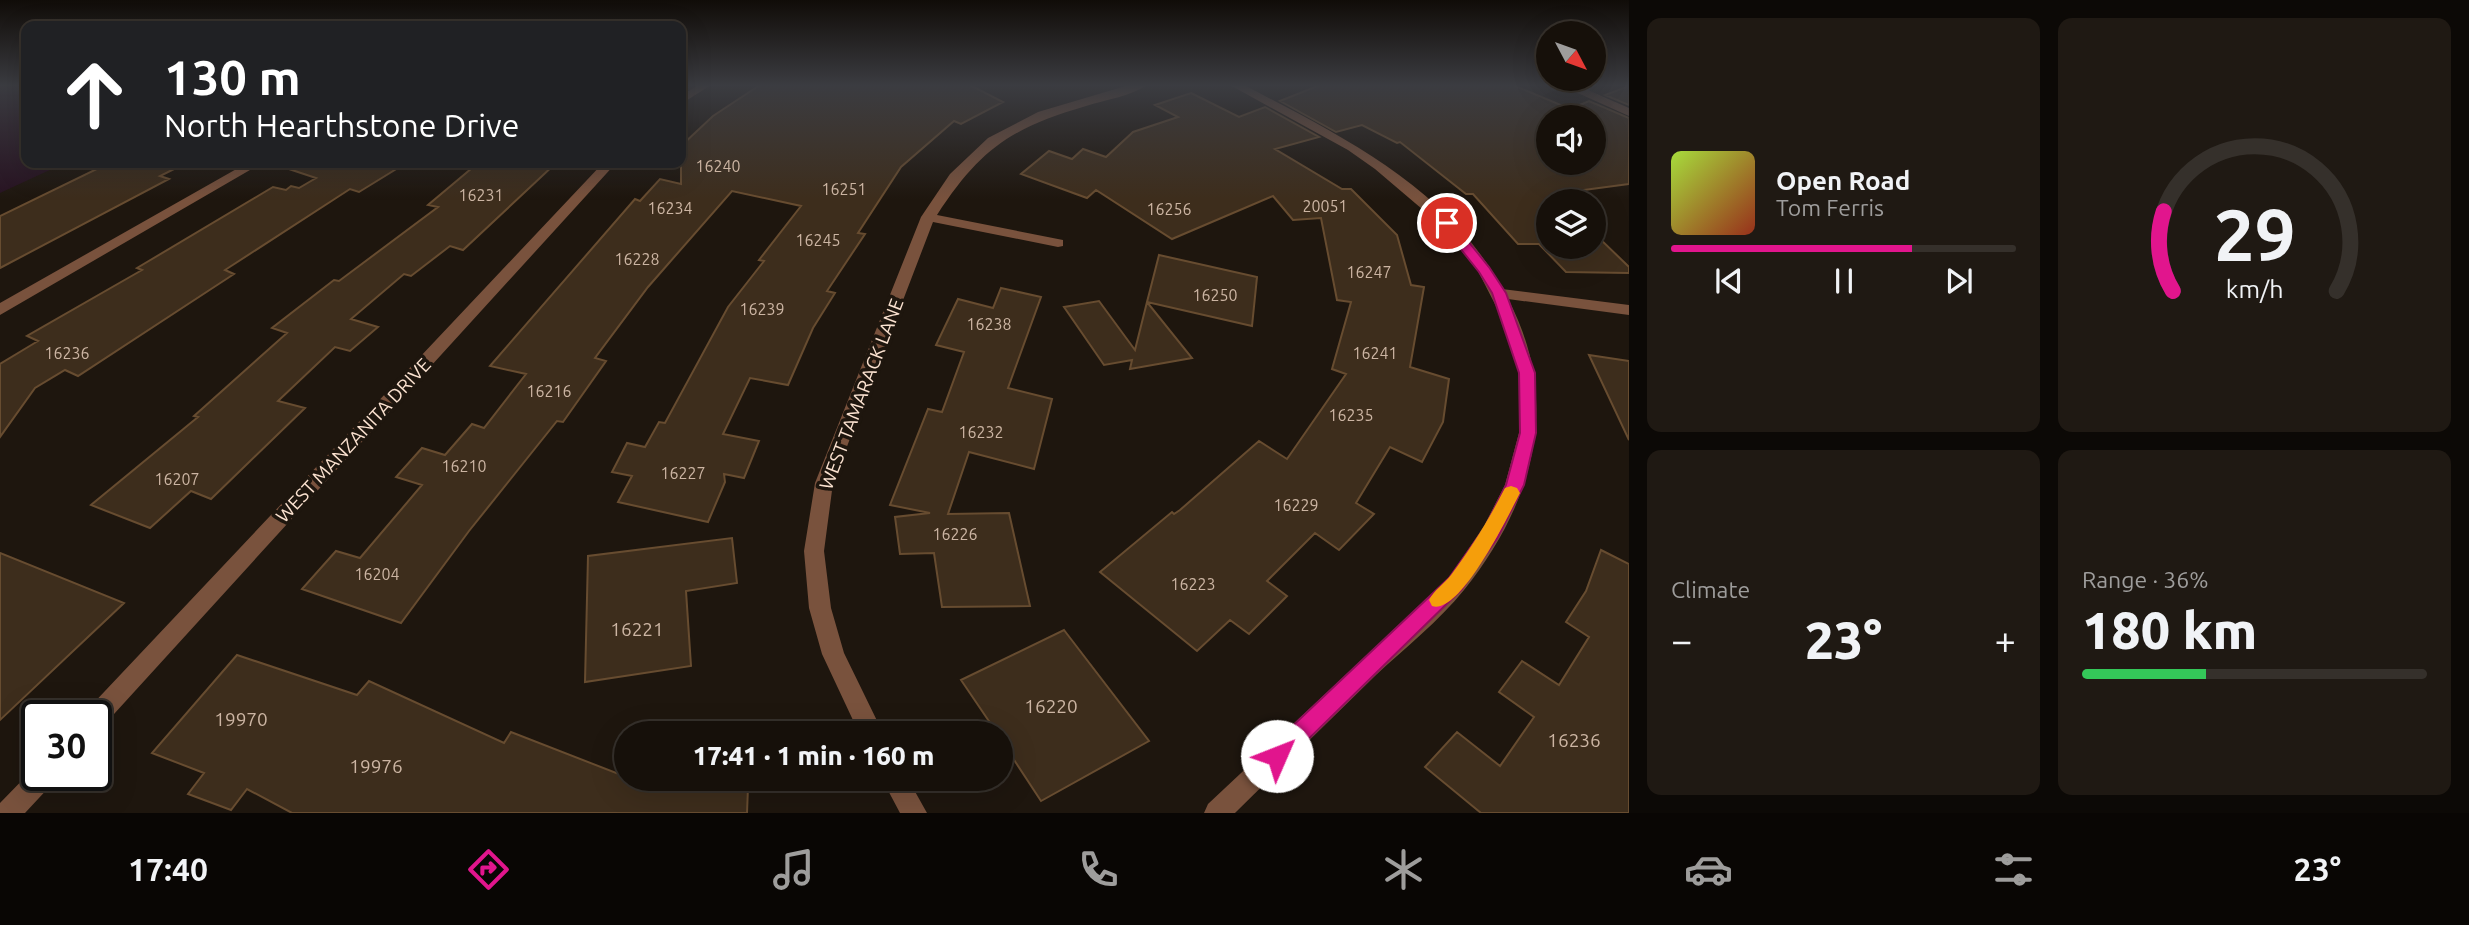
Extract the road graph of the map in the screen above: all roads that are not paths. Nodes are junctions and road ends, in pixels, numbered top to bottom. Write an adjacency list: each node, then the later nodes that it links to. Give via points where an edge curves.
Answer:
1 (1028, 123): 5 (street, WEST TAMARACK LANE, via 992,141 955,177)
2 (1307, 123): 7 (street, via 1391,174 1447,223)
3 (247, 168): 8 (street)
4 (605, 168): 10 (street, WEST MANZANITA DRIVE)
5 (928, 218): 6 (street); 11 (street, WEST TAMARACK LANE, via 824,483 814,551 820,608 833,654)
6 (1058, 243)
7 (1499, 293): 9 (street); 16 (street, via 1527,373 1528,433 1515,485 1491,532 1456,584)
8 (0, 310)
9 (1629, 310)
10 (112, 700)
11 (865, 721)
12 (28, 791): 14 (street)
13 (901, 791): 15 (street)
14 (8, 813)
15 (914, 813)
16 (1217, 813)

